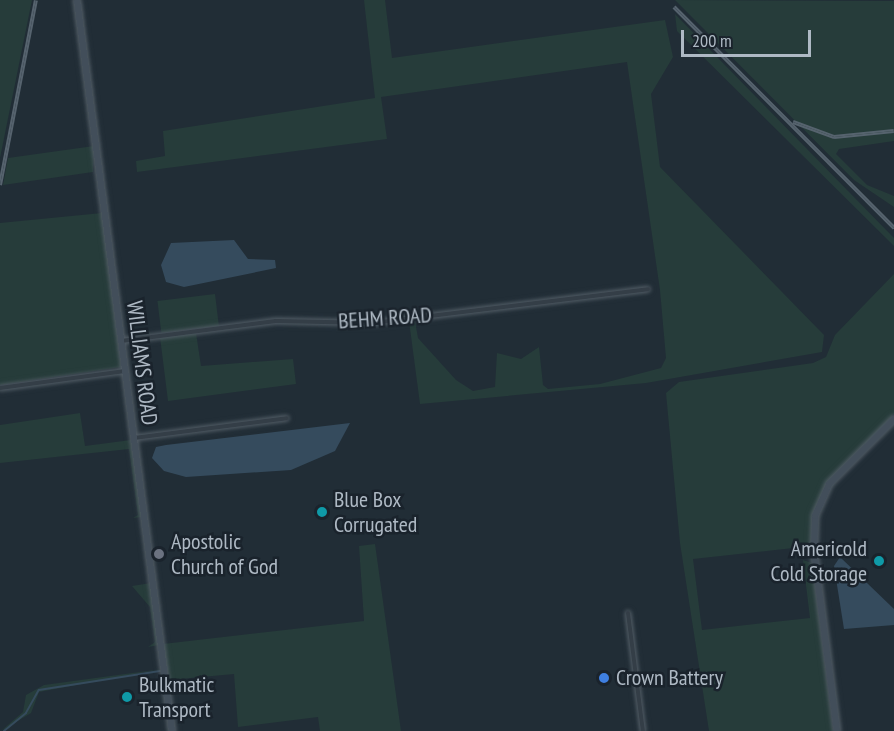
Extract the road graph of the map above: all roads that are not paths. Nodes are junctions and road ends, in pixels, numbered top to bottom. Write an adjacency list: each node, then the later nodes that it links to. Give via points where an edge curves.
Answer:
1 (77, 0): 3 (main road, WILLIAMS ROAD)
2 (648, 289): 3 (street, BEHM ROAD, via 373,322 276,321)
3 (121, 341): 4 (main road, WILLIAMS ROAD)
4 (126, 371): 5 (street); 8 (main road, WILLIAMS ROAD)
5 (0, 388)
6 (287, 418): 8 (street)
7 (894, 419): 12 (main road, via 829,484 815,516 814,551)
8 (134, 438): 10 (main road, WILLIAMS ROAD)
9 (628, 613): 11 (street)
10 (172, 731)
11 (643, 731)
12 (837, 731)

